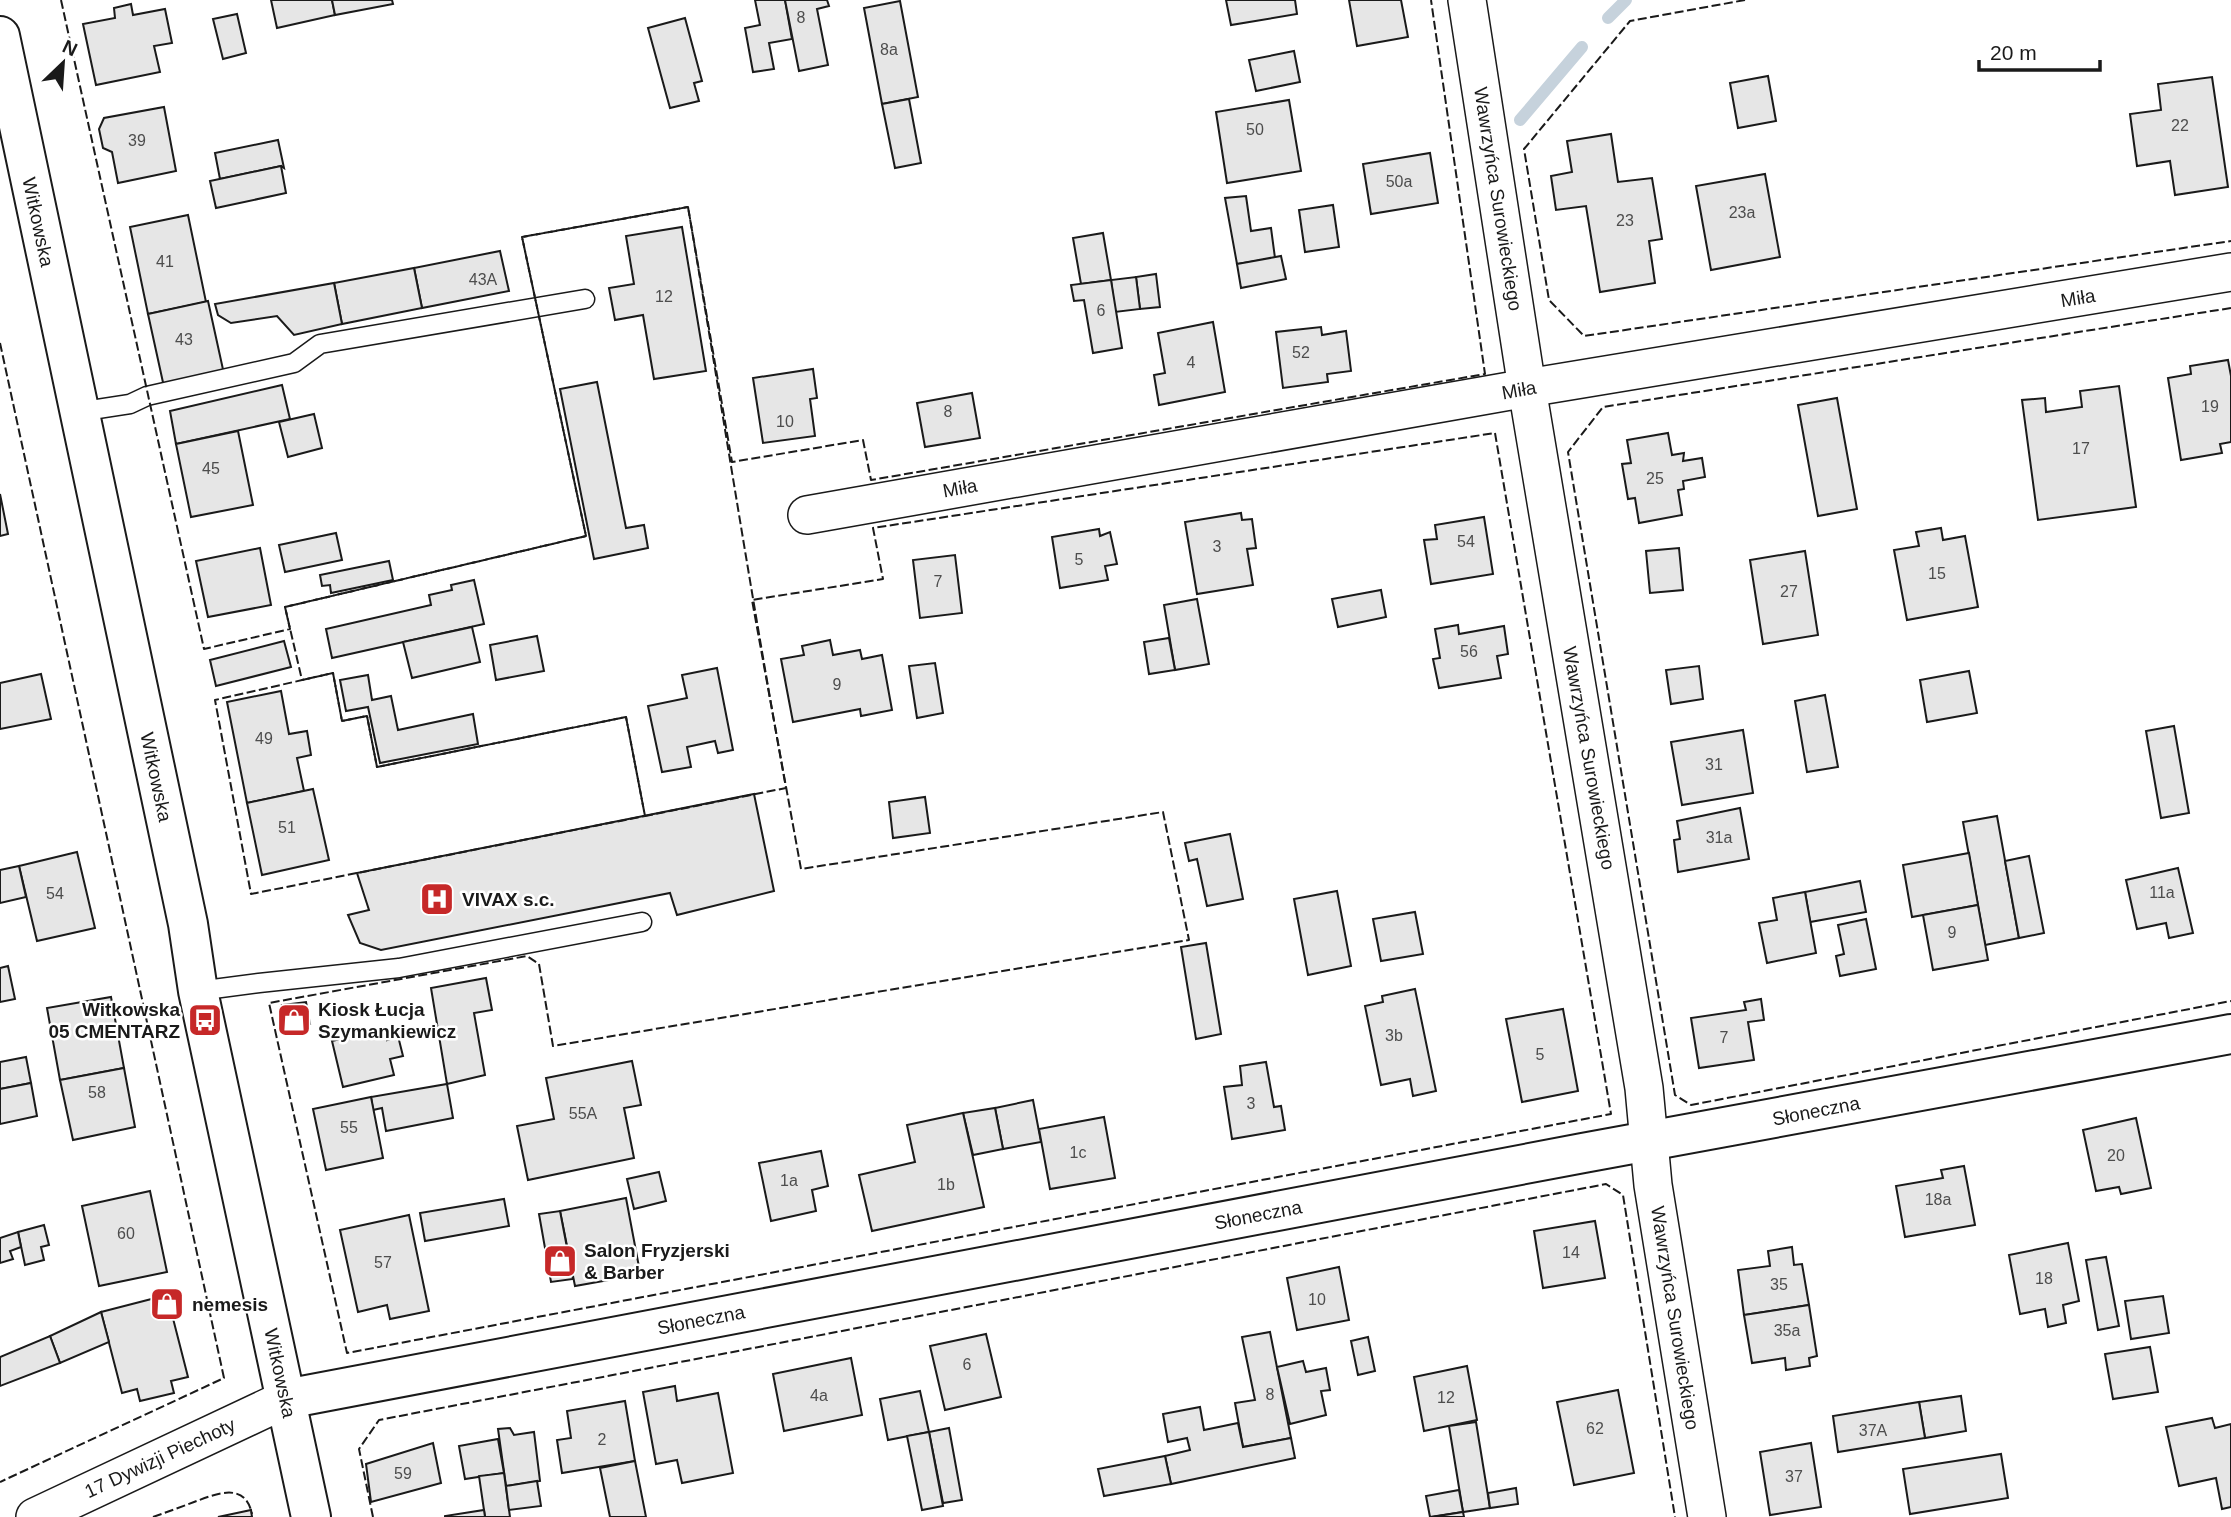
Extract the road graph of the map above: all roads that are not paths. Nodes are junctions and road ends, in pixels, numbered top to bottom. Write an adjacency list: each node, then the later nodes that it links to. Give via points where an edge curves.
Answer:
1 (1467, 0): 5 (street, Wawrzyńca Surowieckiego)
2 (0, 36): 6 (street, Witkowska)
3 (2231, 272): 5 (street, Miła)
4 (585, 299): 6 (lane, via 320,344 294,363 130,404)
5 (1527, 388): 7 (street, Miła); 11 (street, Wawrzyńca Surowieckiego, via 1644,1088)
6 (78, 412): 9 (street, Witkowska, via 188,924)
7 (807, 515)
8 (642, 922): 9 (lane, via 399,968)
9 (198, 991): 12 (street, Witkowska)
10 (2231, 1034): 11 (street, Słoneczna)
11 (1649, 1142): 12 (street, Słoneczna); 15 (street, Wawrzyńca Surowieckiego)
12 (286, 1399): 13 (street, 17 Dywizji Piechoty); 14 (street, Witkowska)
13 (34, 1517)
14 (311, 1517)
15 (1707, 1517)

